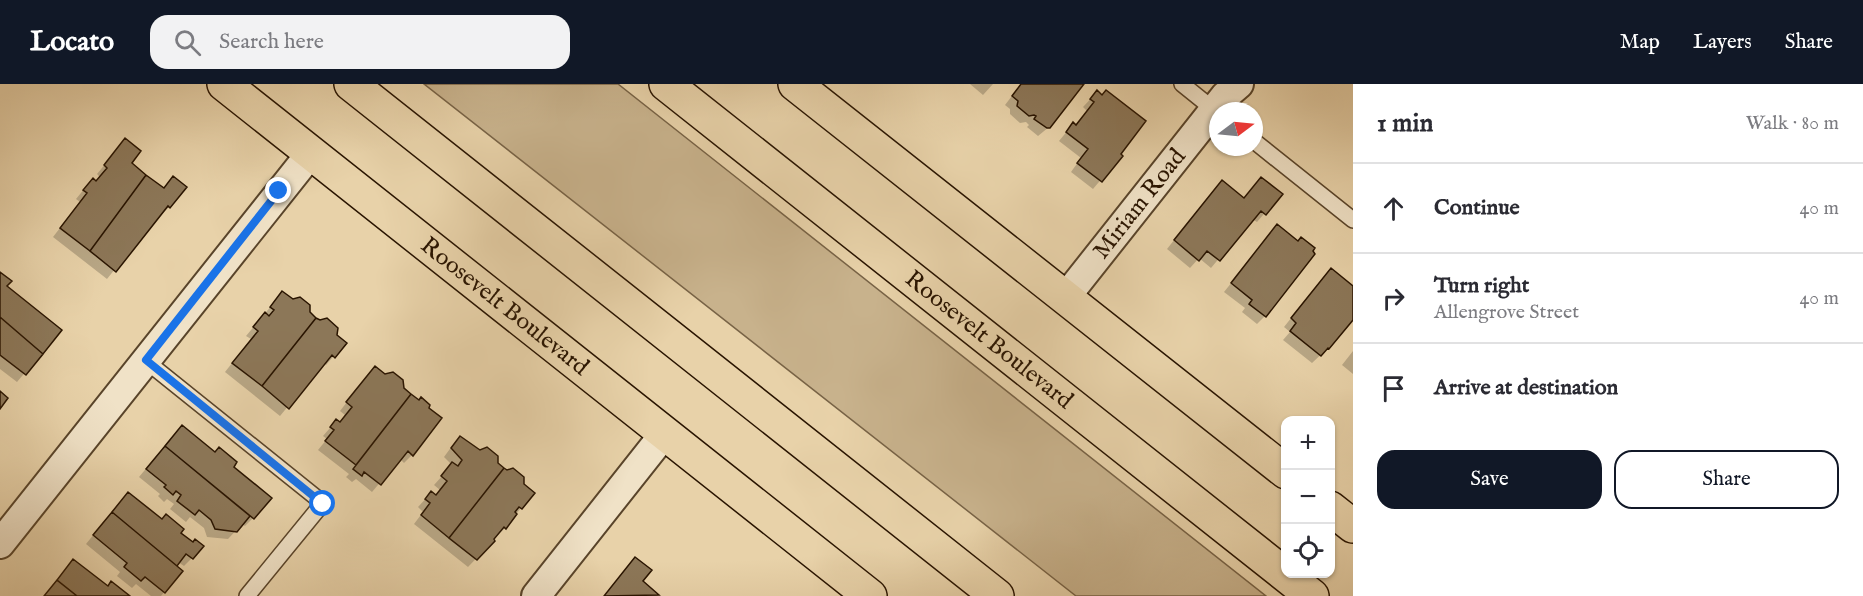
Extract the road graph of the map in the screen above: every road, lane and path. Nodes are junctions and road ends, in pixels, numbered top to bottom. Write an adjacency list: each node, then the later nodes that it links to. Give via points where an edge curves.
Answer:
1 (224, 84): 11 (highway, Roosevelt Boulevard)
2 (351, 84): 23 (highway)
3 (666, 84): 24 (highway, Roosevelt Boulevard)
4 (795, 84): 13 (highway)
5 (1182, 84): 8 (lane)
6 (1239, 84): 7 (street, Miriam Road)
7 (1221, 102)
8 (1209, 105)
9 (1209, 120): 13 (street, Miriam Road)
10 (1263, 148): 12 (lane)
11 (311, 153): 14 (street); 15 (highway, Roosevelt Boulevard)
12 (1353, 220)
13 (1065, 298): 16 (highway)
14 (146, 360): 19 (street); 20 (lane, via 323,504)
15 (665, 433): 21 (street); 22 (highway, Roosevelt Boulevard)
16 (1283, 470)
17 (1335, 512): 18 (highway)
18 (1353, 526)
19 (0, 544)
20 (247, 596)
21 (536, 596)
22 (870, 596)
23 (997, 596)
24 (1312, 596)

